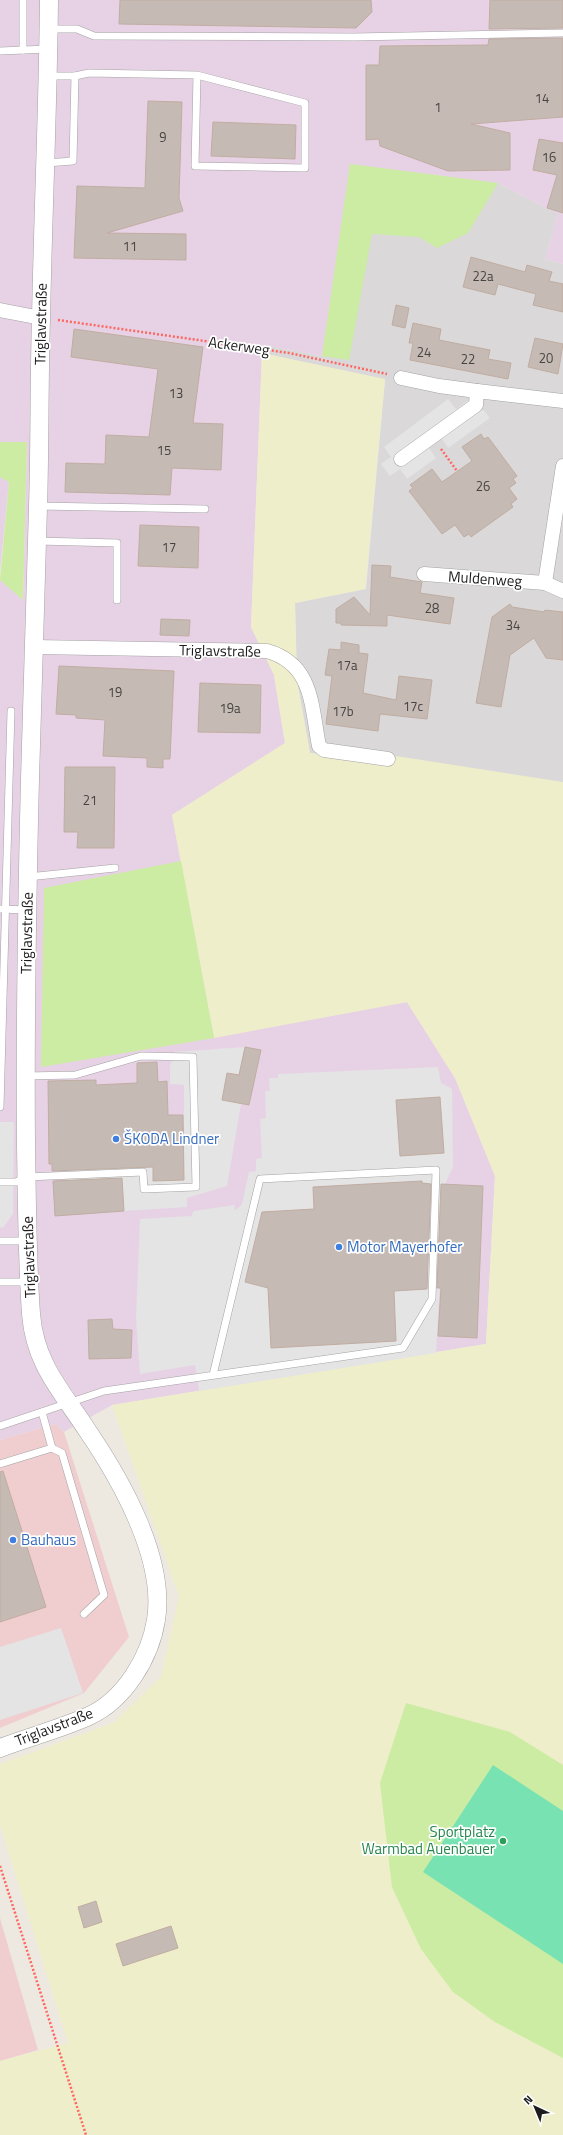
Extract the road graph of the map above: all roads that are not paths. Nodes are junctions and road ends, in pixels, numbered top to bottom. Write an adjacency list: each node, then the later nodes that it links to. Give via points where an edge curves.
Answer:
1 (23, 0): 5 (lane)
2 (49, 0): 3 (street, Triglavstraße)
3 (49, 28): 4 (lane, via 77,29 94,36 354,37); 6 (street, Triglavstraße)
4 (563, 32)
5 (23, 50): 6 (lane); 7 (lane)
6 (48, 50): 9 (street, Triglavstraße)
7 (0, 51)
8 (197, 75): 8 (lane, via 195,166 305,168 306,103); 10 (lane, via 89,73)
9 (47, 76): 10 (lane); 11 (street, Triglavstraße)
10 (75, 76): 11 (lane, via 73,161)
11 (46, 163): 13 (street, Triglavstraße)
12 (0, 310): 13 (street)
13 (41, 318): 19 (street, Triglavstraße)
14 (401, 378): 15 (street)
15 (477, 391): 16 (street); 17 (street, via 476,405)
16 (563, 402)
17 (401, 459)
18 (563, 466): 23 (street)
19 (38, 506): 20 (lane); 21 (street, Triglavstraße)
20 (205, 509)
21 (37, 541): 25 (lane, via 117,543); 26 (street, Triglavstraße)
22 (424, 574): 23 (street, Muldenweg)
23 (545, 583): 24 (street, Muldenweg)
24 (563, 591)
25 (118, 600)
26 (34, 647): 28 (street, Triglavstraße, via 266,651 279,655 299,670 307,687 319,746 324,750); 30 (street, Triglavstraße)
27 (10, 712): 31 (lane)
28 (388, 759)
29 (116, 868): 30 (lane)
30 (28, 877): 32 (street, Triglavstraße)
31 (3, 909): 32 (lane); 34 (lane)
32 (28, 910): 33 (street, Triglavstraße)
33 (25, 1076): 35 (street, Triglavstraße); 35 (lane, via 75,1075 141,1056 193,1057 196,1187 144,1189 143,1172)
34 (0, 1108)
35 (26, 1177): 36 (lane, via 16,1182); 38 (street, Triglavstraße)
36 (0, 1182)
37 (0, 1241): 38 (lane)
38 (28, 1241): 40 (street, Triglavstraße)
39 (0, 1282): 40 (lane)
40 (29, 1282): 42 (street, Triglavstraße, via 34,1332 40,1356)
41 (213, 1375): 41 (lane, via 260,1179 436,1170 432,1299 403,1348); 42 (lane, via 104,1391)
42 (67, 1403): 43 (lane); 48 (street, Triglavstraße, via 87,1430 116,1479 153,1561 157,1616 152,1643 127,1685 92,1715)
43 (42, 1412): 44 (lane); 45 (lane)
44 (0, 1426)
45 (52, 1448): 46 (lane); 47 (lane, via 62,1454 104,1595)
46 (0, 1464)
47 (84, 1614)
48 (0, 1748)

